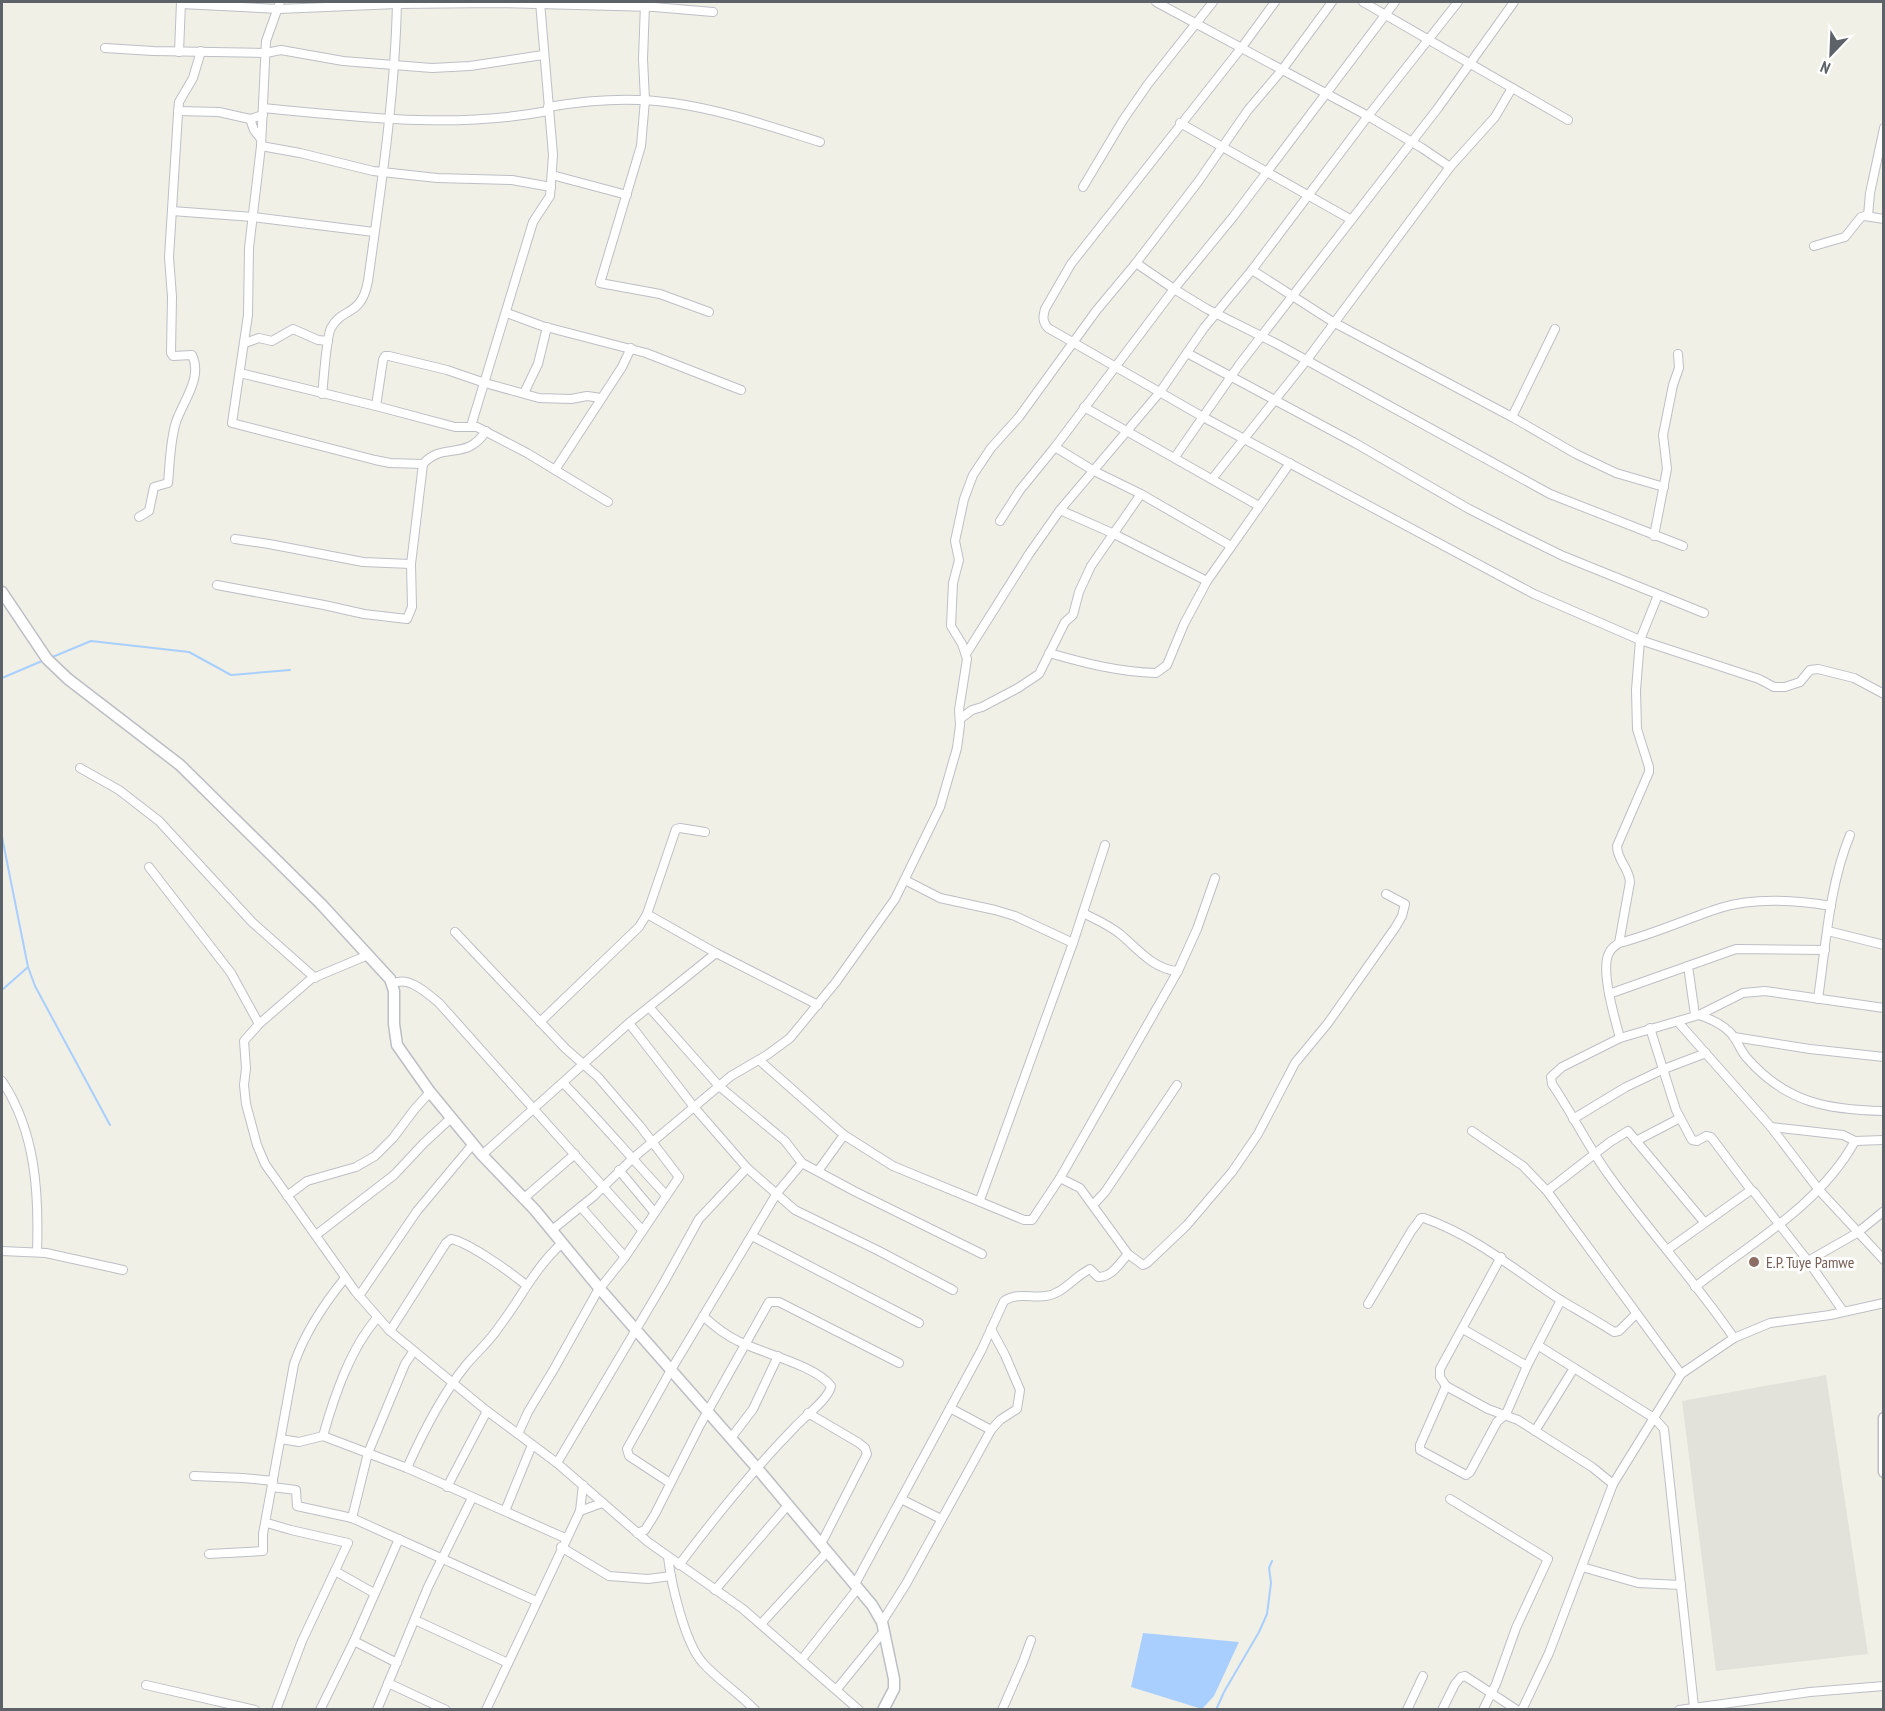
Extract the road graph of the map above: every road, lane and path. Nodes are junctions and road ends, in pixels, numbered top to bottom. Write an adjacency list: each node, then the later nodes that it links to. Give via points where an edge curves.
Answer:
1 (1156, 2): 16 (street)
2 (1213, 2): 16 (street)
3 (1275, 2): 18 (street)
4 (1332, 2): 26 (street)
5 (1364, 2): 15 (street)
6 (1395, 2): 15 (street)
7 (1458, 2): 17 (street)
8 (1514, 2): 24 (street)
9 (181, 3): 13 (street); 21 (street)
10 (397, 3): 11 (street); 13 (street); 25 (street)
11 (540, 3): 12 (street); 23 (street)
12 (645, 4): 14 (street); 29 (street)
13 (279, 5): 22 (street)
14 (713, 12)
15 (1385, 14): 17 (street); 28 (street)
16 (1196, 23): 18 (street); 48 (street, via 1142,93)
17 (1430, 39): 24 (street); 33 (street)
18 (1242, 47): 26 (street); 37 (street)
19 (105, 48): 21 (street)
20 (201, 51): 21 (street); 22 (street); 31 (street)
21 (179, 52)
22 (266, 52): 25 (street, via 291,51); 32 (street)
23 (543, 55): 25 (street, via 470,66); 30 (street)
24 (1470, 62): 27 (street); 39 (street)
25 (395, 66): 35 (street)
26 (1282, 70): 28 (street); 42 (street)
27 (1512, 88): 36 (street); 43 (street, via 1488,126)
28 (1325, 93): 33 (street); 45 (street)
29 (645, 100): 30 (street, via 574,103); 41 (street, via 700,108); 49 (street, via 641,146)
30 (548, 109): 35 (street, via 467,120); 46 (street)
31 (178, 111): 34 (street, via 219,112); 51 (street)
32 (263, 111): 34 (street); 35 (street); 40 (street)
33 (1368, 116): 39 (street); 50 (street)
34 (250, 119): 40 (street)
35 (389, 120): 44 (street)
36 (1568, 120)
37 (1180, 123): 42 (street); 70 (street, via 1071,264 1045,309 1047,328)
38 (1884, 128): 52 (street)
39 (1410, 141): 43 (street); 54 (street)
40 (261, 142): 44 (street); 53 (street)
41 (820, 142)
42 (1222, 147): 45 (street); 58 (street)
43 (1450, 167): 65 (street)
44 (384, 172): 47 (street, via 512,180); 56 (street)
45 (1267, 172): 50 (street); 60 (street)
46 (552, 175): 47 (street); 49 (street)
47 (551, 187): 63 (street, via 534,222)
48 (1083, 187)
49 (627, 195): 62 (street, via 600,284 660,294)
50 (1309, 195): 54 (street); 59 (street)
51 (172, 211): 53 (street); 106 (street, via 171,353 192,355 195,373 171,441 168,483 154,487 150,508)
52 (1868, 216): 55 (street); 57 (street, via 1861,217 1845,237)
53 (253, 217): 56 (street); 71 (street)
54 (1350, 219): 61 (street)
55 (1884, 219)
56 (374, 232): 69 (street, via 365,294 360,304 336,321)
57 (1814, 246)
58 (1136, 263): 60 (street); 70 (street)
59 (1252, 270): 61 (street); 64 (street)
60 (1174, 289): 64 (street); 76 (street)
61 (1293, 296): 65 (street); 68 (street)
62 (710, 312)
63 (507, 313): 66 (street); 79 (street)
64 (1216, 314): 68 (street); 73 (street)
65 (1333, 322): 75 (street); 89 (street)
66 (547, 327): 72 (street); 82 (street, via 538,364)
67 (1555, 329): 89 (street)
68 (1262, 337): 75 (street); 78 (street)
69 (327, 341): 71 (street, via 293,329 272,341 259,338); 83 (street)
70 (1073, 343): 76 (street); 121 (street, via 991,448 968,489 955,541 959,560 953,583 951,622)
71 (244, 344): 77 (street)
72 (631, 348): 80 (street); 84 (street)
73 (1187, 352): 78 (street); 81 (street)
74 (1678, 354): 101 (street, via 1679,368 1663,435)
75 (1306, 361): 85 (street); 109 (street, via 1550,494)
76 (1116, 366): 81 (street); 87 (street)
77 (240, 373): 83 (street); 96 (street, via 232,423 375,460)
78 (1230, 377): 85 (street); 88 (street)
79 (485, 383): 82 (street); 86 (street, via 385,356); 90 (street)
80 (741, 390)
81 (1160, 392): 88 (street); 92 (street)
82 (524, 393): 84 (street, via 553,399)
83 (322, 394): 86 (street)
84 (601, 398): 98 (street)
85 (1274, 400): 93 (street); 117 (street, via 1506,528)
86 (376, 406): 90 (street, via 455,427)
87 (1084, 407): 92 (street); 94 (street)
88 (1203, 417): 93 (street); 95 (street)
89 (1512, 417): 101 (street, via 1594,463)
90 (471, 426): 91 (street)
91 (486, 431): 96 (street, via 463,451 436,453); 98 (street)
92 (1126, 432): 95 (street); 99 (street)
93 (1245, 439): 97 (street); 100 (street)
94 (1055, 447): 99 (street); 107 (street)
95 (1175, 457): 100 (street)
96 (423, 464): 113 (street)
97 (1290, 464): 104 (street); 119 (street, via 1526,590)
98 (555, 470): 103 (street)
99 (1094, 471): 102 (street); 105 (street)
100 (1212, 479): 104 (street)
101 (1664, 487): 109 (street)
102 (1141, 494): 108 (street); 111 (street)
103 (608, 502)
104 (1259, 506): 111 (street)
105 (1060, 510): 108 (street); 121 (street)
106 (139, 517)
107 (1000, 521)
108 (1112, 533): 114 (street); 120 (street, via 1087,574 1073,615 1065,622)
109 (1654, 536): 112 (street)
110 (235, 539): 113 (street, via 363,562)
111 (1231, 546): 114 (street)
112 (1683, 546)
113 (411, 564): 115 (street, via 413,599 407,619)
114 (1207, 581): 120 (street, via 1167,665 1156,673 1089,665)
115 (217, 585)
116 (2, 592): 142 (street, via 53,666 180,765)
117 (1658, 595): 118 (street); 119 (street)
118 (1704, 613)
119 (1640, 640): 122 (street, via 1774,687 1796,684 1810,670 1818,669 1854,678); 138 (street, via 1636,720 1649,772 1616,851 1630,876)
120 (1049, 653): 123 (street, via 1037,675)
121 (966, 654): 123 (street)
122 (1884, 694)
123 (960, 719): 130 (street, via 957,748 940,807)
124 (80, 768): 145 (street, via 119,790 159,821 244,914)
125 (705, 832): 134 (street, via 676,829)
126 (1850, 835): 132 (street)
127 (1105, 845): 133 (street)
128 (148, 867): 156 (street, via 220,958)
129 (1215, 878): 144 (street)
130 (905, 880): 137 (street, via 940,898 1015,916); 149 (street)
131 (1386, 894): 218 (street, via 1405,904 1402,916 1295,1063 1258,1134 1232,1172 1197,1214 1147,1263 1143,1265)
132 (1831, 906): 135 (street); 138 (street, via 1781,901 1721,908)
133 (1083, 913): 137 (street); 144 (street, via 1117,931 1161,967)
134 (647, 914): 141 (street); 153 (street, via 639,927)
135 (1828, 931): 139 (street); 140 (street)
136 (455, 933): 153 (street)
137 (1073, 943): 201 (street)
138 (1619, 944): 147 (street, via 1608,954)
139 (1884, 945)
140 (1825, 950): 143 (street, via 1736,949); 148 (street)
141 (716, 953): 149 (street); 150 (street)
142 (368, 955): 145 (street); 146 (street)
143 (1688, 966): 147 (street); 152 (street)
144 (1178, 971): 192 (street)
145 (315, 978): 156 (street)
146 (392, 984): 169 (street, via 397,1045); 171 (street, via 412,984 439,1003)
147 (1609, 994): 159 (street)
148 (1818, 999): 151 (street); 152 (street, via 1754,991)
149 (818, 1005): 162 (street, via 790,1038)
150 (649, 1007): 155 (street); 168 (street)
151 (1884, 1008)
152 (1697, 1015): 154 (street); 158 (street)
153 (540, 1022): 163 (street)
154 (1678, 1022): 157 (street); 160 (street)
155 (628, 1023): 163 (street); 170 (street)
156 (259, 1024): 198 (street, via 244,1041 244,1092 261,1157)
157 (1650, 1028): 159 (street); 164 (street)
158 (1734, 1037): 161 (street); 172 (street, via 1756,1068 1794,1095 1826,1107)
159 (1620, 1038): 175 (street, via 1551,1077)
160 (1706, 1053): 164 (street); 176 (street)
161 (1884, 1057)
162 (759, 1060): 168 (street); 178 (street)
163 (583, 1064): 166 (street); 182 (street)
164 (1664, 1069): 174 (street); 175 (street)
165 (2, 1081): 216 (street, via 21,1118 34,1169)
166 (563, 1083): 171 (street); 187 (street)
167 (1177, 1085): 202 (street)
168 (719, 1086): 170 (street); 188 (street, via 785,1141)
169 (430, 1092): 173 (street); 198 (street, via 375,1156 356,1167 307,1181)
170 (694, 1107): 182 (street); 189 (street)
171 (534, 1110): 184 (street); 186 (street)
172 (1884, 1111)
173 (451, 1118): 183 (street); 211 (street, via 394,1175)
174 (1680, 1118): 180 (street); 194 (street, via 1694,1141 1710,1137)
175 (1573, 1119): 185 (street)
176 (1771, 1127): 181 (street, via 1843,1135); 195 (street)
177 (1472, 1131): 196 (street, via 1510,1155)
178 (844, 1135): 191 (street); 201 (street, via 893,1166)
179 (1884, 1140): 181 (street)
180 (1636, 1141): 185 (street, via 1631,1133 1625,1132); 206 (street)
181 (1855, 1141): 195 (street)
182 (653, 1142): 187 (street); 199 (street, via 679,1175)
183 (473, 1144): 186 (street); 229 (street, via 417,1211)
184 (575, 1154): 193 (street); 200 (street)
185 (1594, 1154): 196 (street); 214 (street)
186 (482, 1155): 200 (street)
187 (632, 1159): 190 (street); 199 (street)
188 (802, 1163): 191 (street); 197 (street)
189 (747, 1168): 197 (street); 238 (street, via 699,1219)
190 (619, 1170): 193 (street); 205 (street)
191 (818, 1171): 217 (street)
192 (1060, 1178): 201 (street, via 1029,1221); 202 (street, via 1080,1188)
193 (604, 1186): 203 (street); 209 (street)
194 (1751, 1190): 206 (street); 207 (street)
195 (1819, 1190): 207 (street); 210 (street)
196 (1546, 1191): 234 (street)
197 (777, 1193): 212 (street); 228 (street, via 800,1213)
198 (287, 1196): 211 (street)
199 (666, 1196): 205 (street)
200 (524, 1199): 208 (street)
201 (980, 1200)
202 (1093, 1205): 218 (street)
203 (581, 1207): 208 (street); 219 (street)
204 (1884, 1211): 210 (street)
205 (654, 1212): 209 (street)
206 (1704, 1222): 214 (street)
207 (1779, 1224): 222 (street); 226 (street)
208 (552, 1230): 213 (street)
209 (642, 1230): 219 (street)
210 (1857, 1233): 221 (street); 222 (street)
211 (316, 1236): 224 (street)
212 (752, 1236): 235 (street); 237 (street)
213 (562, 1243): 225 (street); 227 (street)
214 (1667, 1250): 226 (street)
215 (2, 1251): 216 (street)
216 (37, 1252): 223 (street)
217 (982, 1254)
218 (1128, 1254): 239 (street, via 1104,1278 1098,1278 1090,1269 1046,1296 1009,1297)
219 (625, 1257): 227 (street)
220 (1500, 1257): 230 (street); 232 (street, via 1464,1235 1421,1218); 240 (street)
221 (1884, 1260)
222 (1808, 1261): 233 (street)
223 (123, 1270)
224 (345, 1278): 229 (street); 266 (street, via 300,1348)
225 (526, 1285): 241 (street, via 451,1239); 252 (street, via 498,1330)
226 (1695, 1287): 242 (street)
227 (600, 1289): 238 (street); 263 (street)
228 (953, 1290)
229 (359, 1296): 236 (street)
230 (1561, 1300): 234 (street, via 1617,1332); 244 (street)
231 (1884, 1303): 233 (street)
232 (1368, 1304)
233 (1843, 1311): 242 (street, via 1770,1323)
234 (1636, 1314): 251 (street)
235 (703, 1316): 243 (street); 250 (street)
236 (377, 1318): 241 (street); 264 (street, via 357,1349)
237 (920, 1323)
238 (636, 1329): 250 (street); 269 (street)
239 (991, 1329): 254 (street); 261 (street, via 1021,1394 1017,1409)
240 (1463, 1329): 248 (street); 253 (street, via 1440,1369)
241 (390, 1331): 245 (street)
242 (1734, 1338): 251 (street)
243 (746, 1344): 246 (street); 247 (street, via 773,1300); 256 (street)
244 (1539, 1346): 248 (street); 249 (street)
245 (414, 1352): 252 (street); 268 (street, via 405,1364)
246 (778, 1356): 257 (street, via 831,1386 829,1394); 265 (street, via 753,1409)
247 (899, 1363)
248 (1527, 1366): 258 (street)
249 (1574, 1368): 259 (street); 262 (street)
250 (671, 1370): 256 (street); 274 (street, via 627,1452)
251 (1681, 1374): 259 (street)
252 (453, 1384): 255 (street); 270 (street)
253 (1446, 1386): 258 (street); 258 (street, via 1420,1450 1466,1475 1497,1422)
254 (950, 1408): 261 (street); 280 (street)
255 (487, 1411): 263 (street); 278 (street)
256 (707, 1413): 265 (street); 274 (street)
257 (808, 1413): 271 (street); 295 (street, via 867,1451)
258 (1506, 1414): 262 (street)
259 (1654, 1418): 276 (street); 304 (street, via 1664,1430)
260 (1884, 1418): 272 (street)
261 (991, 1430): 287 (street)
262 (1535, 1431): 276 (street)
263 (518, 1434): 267 (street)
264 (323, 1436): 266 (street, via 299,1442); 268 (street)
265 (731, 1438): 271 (street)
266 (281, 1439): 275 (street)
267 (532, 1445): 269 (street); 284 (street)
268 (368, 1453): 270 (street); 286 (street)
269 (557, 1463): 277 (street)
270 (407, 1468): 278 (street)
271 (757, 1468): 283 (street); 299 (street)
272 (1884, 1472)
273 (194, 1476): 275 (street)
274 (670, 1483): 289 (street)
275 (273, 1484): 286 (street, via 297,1491 297,1506); 288 (street)
276 (1613, 1484): 300 (street)
277 (583, 1485): 282 (street); 285 (street)
278 (447, 1487): 279 (street)
279 (472, 1498): 284 (street); 298 (street)
280 (901, 1499): 287 (street); 303 (street)
281 (1450, 1499): 321 (street, via 1548,1559)
282 (602, 1503): 285 (street); 290 (street)
283 (788, 1505): 295 (street); 305 (street)
284 (505, 1511): 291 (street)
285 (580, 1511): 291 (street)
286 (352, 1518): 292 (street)
287 (941, 1519): 310 (street)
288 (267, 1522): 296 (street, via 261,1552); 301 (street, via 346,1541 348,1545)
289 (645, 1530): 290 (street); 293 (street)
290 (637, 1533): 293 (street)
291 (565, 1538): 294 (street)
292 (399, 1539): 298 (street); 306 (street)
293 (648, 1542): 297 (street)
294 (561, 1547): 302 (street, via 609,1576); 307 (street)
295 (824, 1548): 303 (street); 309 (street)
296 (209, 1554)
297 (668, 1557): 299 (street); 302 (street)
298 (442, 1559): 307 (street); 308 (street)
299 (679, 1565): 305 (street)
300 (1582, 1567): 304 (street, via 1638,1583); 338 (street, via 1550,1653)
301 (335, 1571): 306 (street); 325 (street, via 302,1641)
302 (671, 1576): 330 (street, via 700,1660)
303 (853, 1583): 310 (street, via 872,1605); 313 (street)
304 (1681, 1585): 323 (street)
305 (714, 1590): 309 (street)
306 (374, 1593): 312 (street)
307 (536, 1601): 315 (street)
308 (415, 1620): 314 (street); 315 (street)
309 (761, 1624): 313 (street)
310 (883, 1627): 320 (street); 332 (street, via 894,1689)
311 (1030, 1640): 333 (street)
312 (354, 1641): 314 (street); 326 (street)
313 (802, 1659): 320 (street)
314 (397, 1663): 317 (street)
315 (508, 1663): 329 (street)
316 (1423, 1676): 334 (street)
317 (388, 1683): 327 (street); 328 (street)
318 (146, 1685): 324 (street)
319 (1884, 1686): 322 (street)
320 (837, 1689): 331 (street)
321 (1492, 1693): 335 (street, via 1466,1676 1461,1677); 336 (street); 337 (street)
322 (1726, 1706): 323 (street)
323 (1694, 1707): 339 (street)
324 (255, 1710)
325 (276, 1710)
326 (320, 1710)
327 (377, 1710)
328 (446, 1710)
329 (486, 1710)
330 (755, 1710)
331 (859, 1710)
332 (883, 1710)
333 (1002, 1710)
334 (1407, 1710)
335 (1442, 1710)
336 (1483, 1710)
337 (1517, 1710)
338 (1522, 1710)
339 (1679, 1710)

